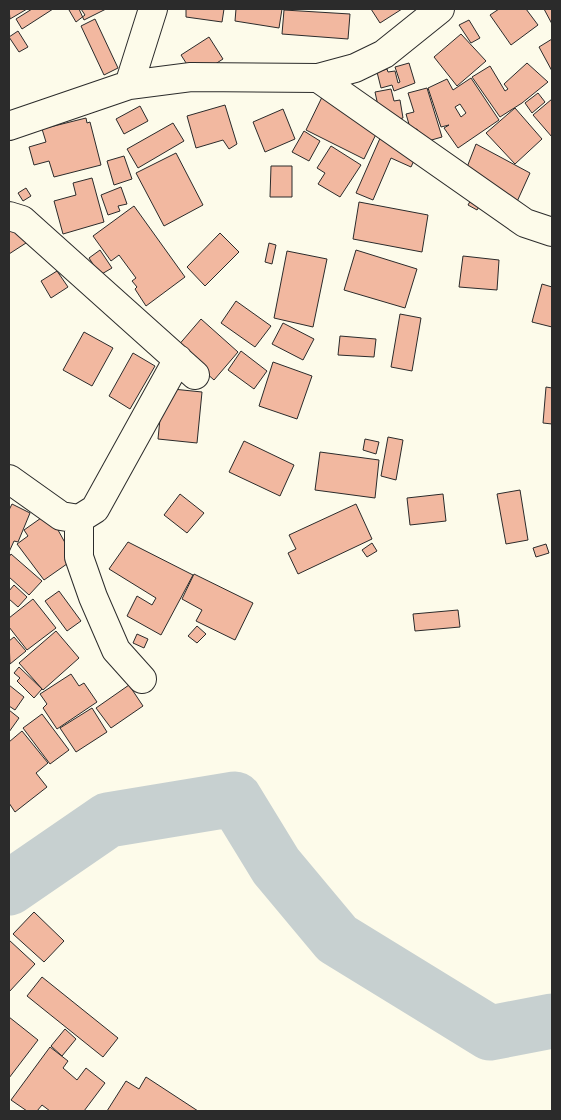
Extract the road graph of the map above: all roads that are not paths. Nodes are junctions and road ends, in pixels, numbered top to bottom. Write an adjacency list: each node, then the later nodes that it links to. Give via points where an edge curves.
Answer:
1 (153, 9): 4 (street)
2 (440, 9): 3 (street, via 384,54 355,68)
3 (318, 78): 4 (street, via 191,77); 7 (street, via 525,223)
4 (129, 86): 5 (street)
5 (9, 126)
6 (9, 216): 9 (street, via 22,220 186,367 95,509)
7 (552, 232)
8 (9, 479): 9 (street, via 61,516)
9 (79, 519): 10 (street, via 79,557 93,597 116,650)
10 (142, 680)

